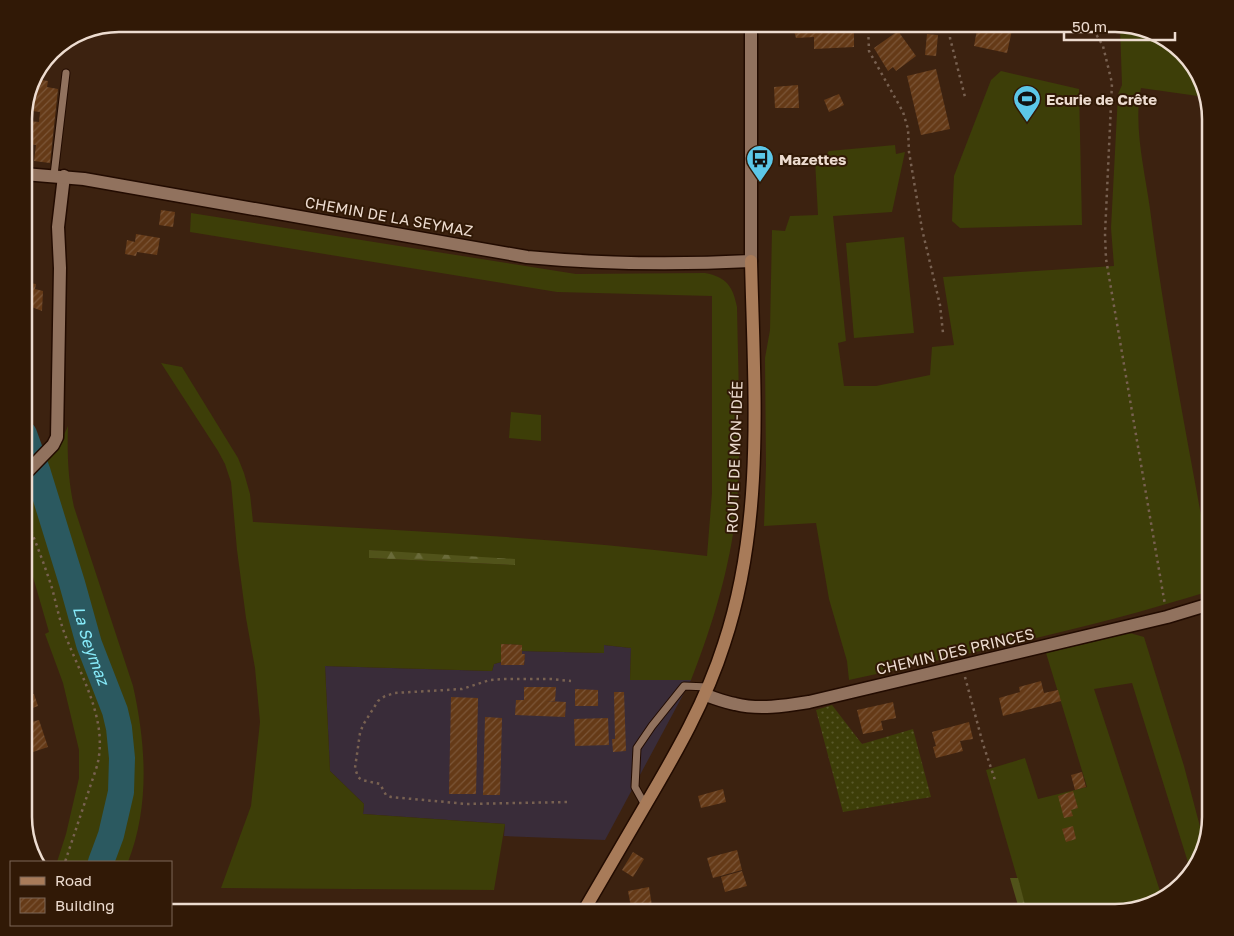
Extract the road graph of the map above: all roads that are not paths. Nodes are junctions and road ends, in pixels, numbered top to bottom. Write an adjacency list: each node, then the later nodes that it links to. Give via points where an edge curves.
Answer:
1 (751, 32): 5 (street, ROUTE DE MON-IDÉE)
2 (66, 73): 4 (lane)
3 (33, 175): 4 (street, CHEMIN DE LA SEYMAZ)
4 (59, 176): 5 (street, CHEMIN DE LA SEYMAZ, via 527,257 636,263); 6 (street, via 57,437)
5 (751, 261): 8 (main road, ROUTE DE MON-IDÉE, via 755,434 752,503 736,604 725,644)
6 (33, 466)
7 (1202, 606): 8 (street, CHEMIN DES PRINCES, via 809,702 778,706 736,704)
8 (706, 691): 9 (main road, ROUTE DE MON-IDÉE); 9 (lane, via 684,686 637,748 634,787)
9 (645, 806): 10 (main road, ROUTE DE MON-IDÉE)
10 (589, 904)

